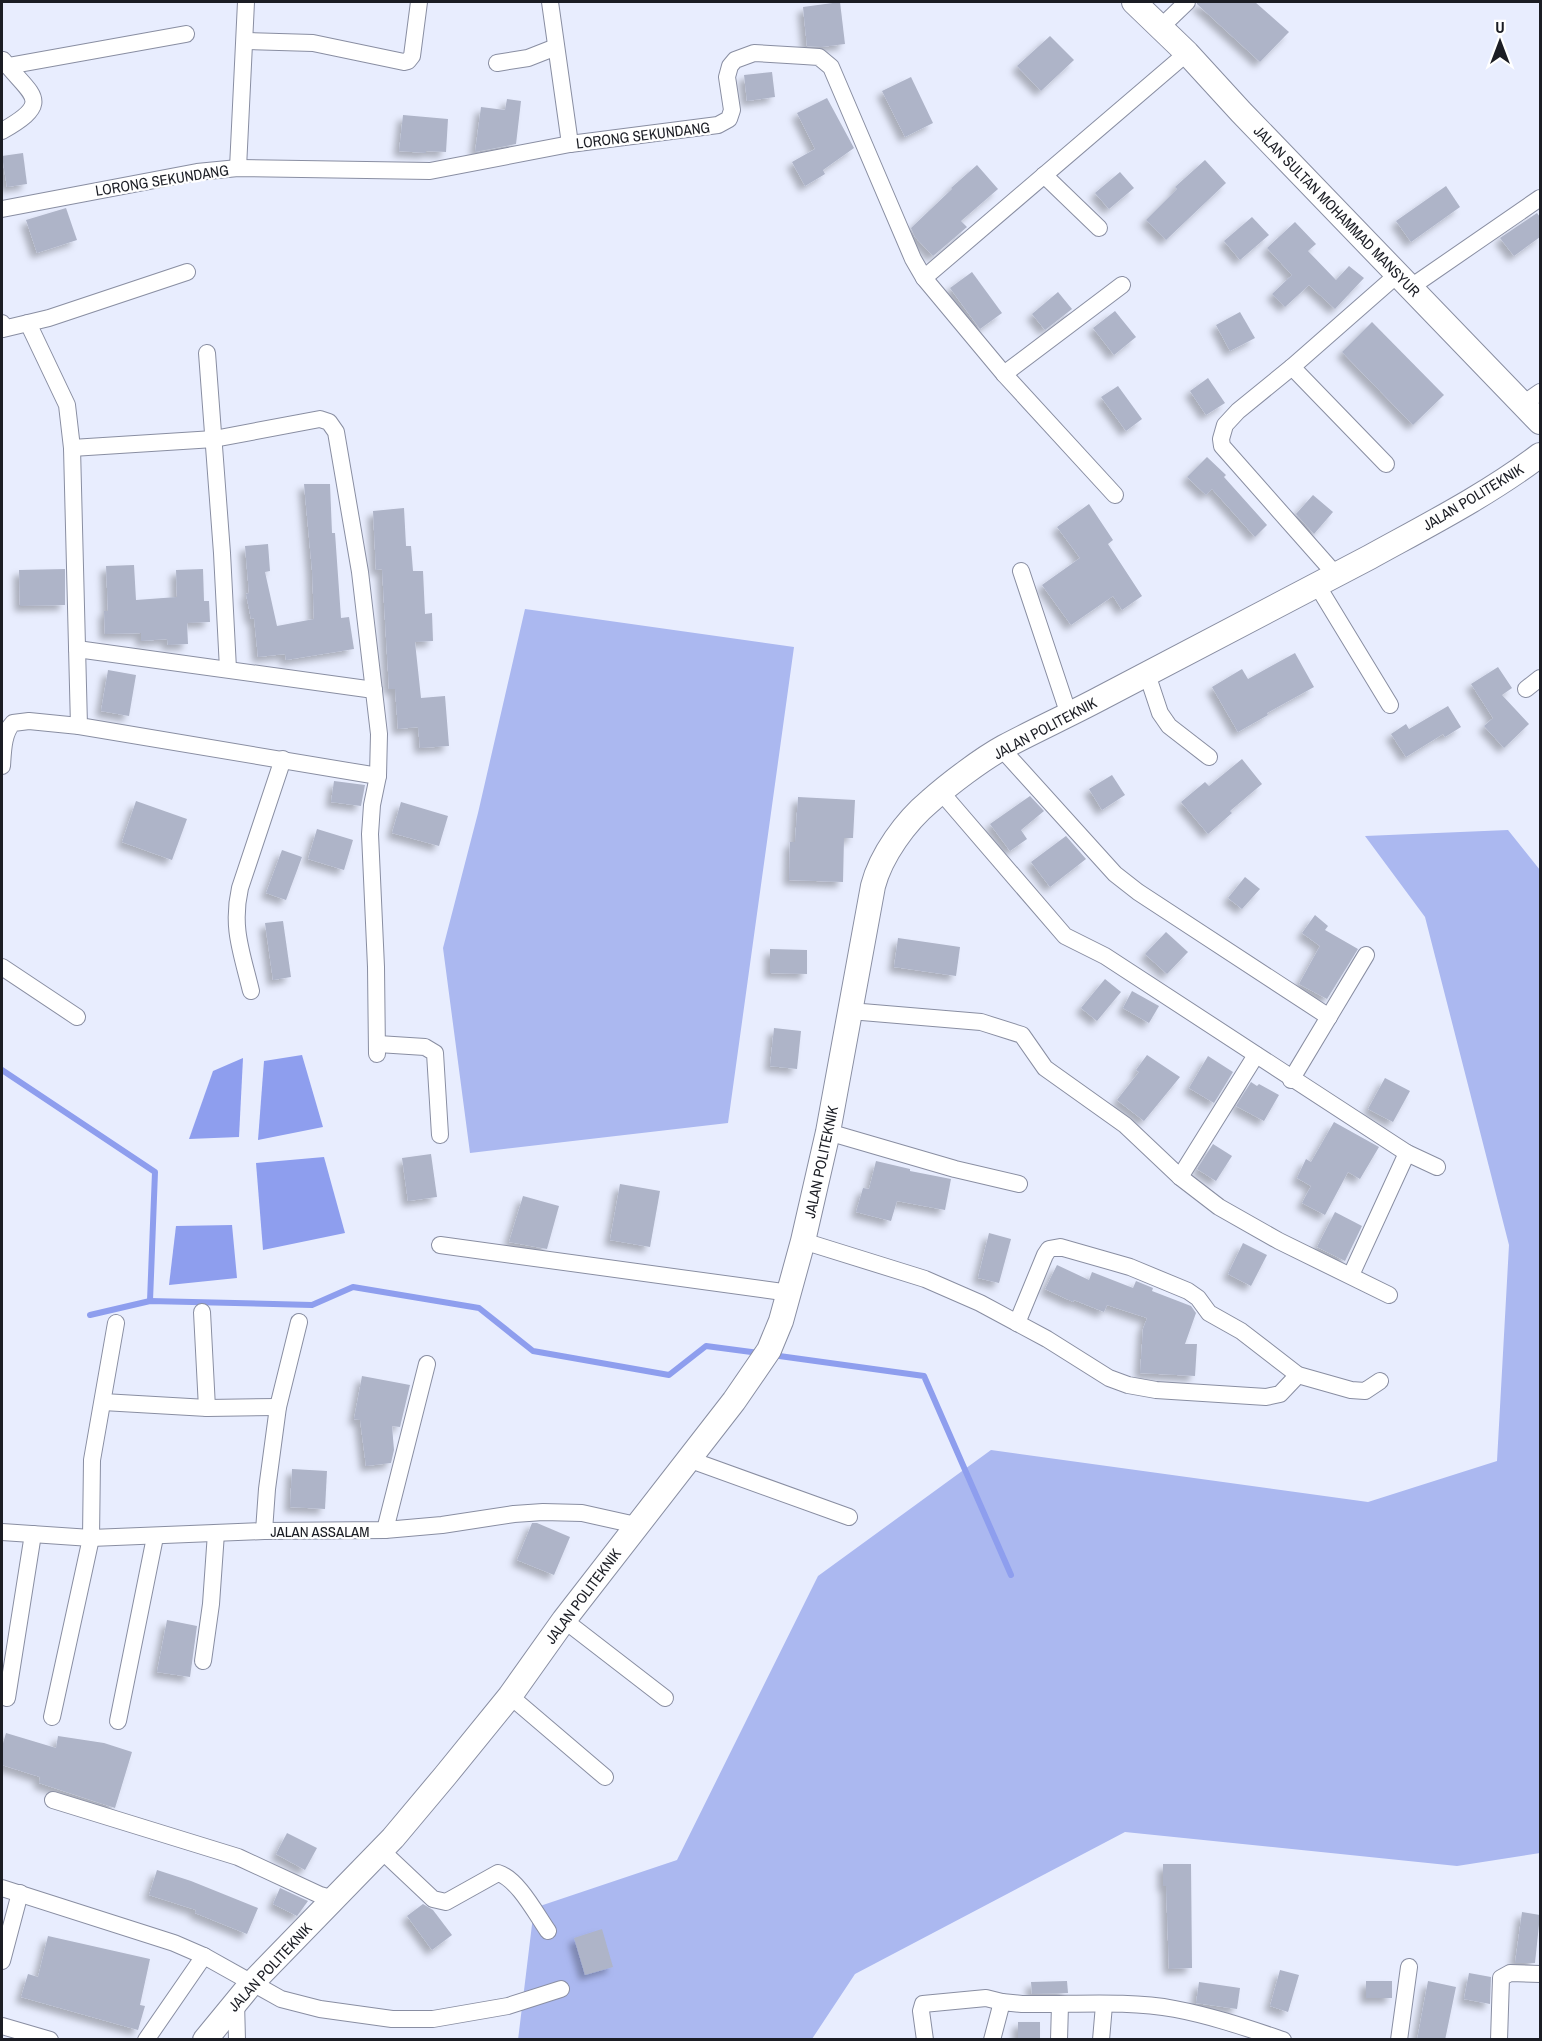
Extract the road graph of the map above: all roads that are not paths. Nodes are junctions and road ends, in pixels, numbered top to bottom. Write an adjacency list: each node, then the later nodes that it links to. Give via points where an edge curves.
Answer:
1 (246, 2): 8 (street)
2 (419, 2): 8 (street, via 412,56 404,62 313,43)
3 (550, 2): 9 (street)
4 (1134, 2): 6 (street, JALAN SULTAN MOHAMMAD MANSYUR)
5 (1187, 2): 6 (street)
6 (1161, 27): 10 (street, JALAN SULTAN MOHAMMAD MANSYUR)
7 (186, 34): 11 (street)
8 (245, 42): 15 (street)
9 (556, 47): 12 (street, via 520,60); 14 (street)
10 (1187, 53): 16 (street); 22 (street, JALAN SULTAN MOHAMMAD MANSYUR)
11 (5, 62): 13 (street, via 33,95 32,109)
12 (497, 63)
13 (2, 131)
14 (570, 144): 15 (street, LORONG SEKUNDANG, via 430,171); 21 (street, LORONG SEKUNDANG, via 725,123 732,110 727,77 735,60 754,53 819,57 831,67)
15 (238, 168): 18 (street, LORONG SEKUNDANG, via 197,172)
16 (1044, 175): 19 (street); 21 (street)
17 (1540, 198): 22 (street)
18 (2, 209)
19 (1099, 228)
20 (187, 272): 24 (street)
21 (924, 278): 28 (street)
22 (1404, 280): 27 (street); 29 (street, JALAN SULTAN MOHAMMAD MANSYUR)
23 (1122, 285): 28 (street)
24 (28, 323): 25 (street); 32 (street, via 67,405)
25 (2, 327)
26 (207, 353): 31 (street)
27 (1292, 367): 34 (street); 37 (street, via 1225,425 1222,446)
28 (1004, 374): 35 (street)
29 (1532, 398): 30 (street, JALAN SULTAN MOHAMMAD MANSYUR)
30 (1540, 422)
31 (214, 439): 32 (street); 39 (street); 43 (street, via 320,419 329,422 336,432 360,572)
32 (72, 448): 38 (street)
33 (1540, 455): 37 (street, JALAN POLITEKNIK, via 1469,502)
34 (1386, 464)
35 (1115, 495)
36 (1021, 571): 45 (street)
37 (1326, 580): 40 (street, JALAN POLITEKNIK); 44 (street)
38 (77, 649): 39 (street); 46 (street)
39 (228, 669): 43 (street)
40 (1147, 674): 45 (street, JALAN POLITEKNIK); 48 (street, via 1160,713 1169,726)
41 (1540, 678): 42 (street)
42 (1526, 689)
43 (374, 690): 51 (street)
44 (1389, 705)
45 (1069, 715): 47 (street, JALAN POLITEKNIK)
46 (79, 726): 49 (street); 50 (street, via 13,723 6,736)
47 (1001, 748): 52 (street, JALAN POLITEKNIK); 58 (street, via 1115,874)
48 (1209, 757)
49 (284, 759): 51 (street); 55 (street, via 236,908 237,934)
50 (2, 766)
51 (378, 776): 62 (street, via 370,834 378,1049 425,1047 435,1053)
52 (941, 792): 56 (street, JALAN POLITEKNIK, via 912,821 877,869); 59 (street, via 1065,936 1105,956)
53 (1366, 955): 58 (street)
54 (2, 967): 57 (street)
55 (251, 991)
56 (850, 1011): 61 (street, JALAN POLITEKNIK); 65 (street, via 981,1022 1022,1035 1045,1068 1125,1125)
57 (77, 1017)
58 (1329, 1017): 60 (street)
59 (1256, 1055): 60 (street); 65 (street)
60 (1291, 1080): 63 (street)
61 (828, 1132): 66 (street); 67 (street, JALAN POLITEKNIK)
62 (440, 1136)
63 (1407, 1154): 64 (street); 69 (street)
64 (1437, 1167)
65 (1180, 1177): 69 (street, via 1219,1207)
66 (1019, 1184)
67 (804, 1241): 70 (street, JALAN POLITEKNIK); 75 (street, via 925,1279)
68 (440, 1245): 70 (street)
69 (1351, 1275): 71 (street)
70 (790, 1293): 82 (street, JALAN POLITEKNIK, via 766,1354)
71 (1389, 1294)
72 (202, 1312): 80 (street)
73 (299, 1322): 81 (street)
74 (116, 1323): 79 (street)
75 (1017, 1323): 77 (street, via 1109,1378 1128,1385 1266,1397 1280,1394); 77 (street, via 1046,1255 1060,1246 1131,1267 1188,1291 1209,1313 1241,1331)
76 (427, 1364): 85 (street)
77 (1298, 1375): 78 (street, via 1351,1390 1365,1391)
78 (1380, 1381)
79 (103, 1402): 80 (street); 91 (street, via 92,1460)
80 (207, 1407): 81 (street)
81 (278, 1407): 86 (street)
82 (688, 1459): 83 (street); 84 (street, JALAN POLITEKNIK)
83 (849, 1517)
84 (636, 1525): 85 (street, JALAN ASSALAM, via 582,1513 543,1512); 92 (street, JALAN POLITEKNIK)
85 (385, 1530): 86 (street, JALAN ASSALAM)
86 (264, 1531): 88 (street, JALAN ASSALAM)
87 (2, 1532): 89 (street, JALAN ASSALAM)
88 (216, 1533): 90 (street, JALAN ASSALAM); 93 (street)
89 (33, 1534): 91 (street, JALAN ASSALAM); 95 (street)
90 (155, 1537): 91 (street, JALAN ASSALAM); 98 (street)
91 (91, 1538): 97 (street)
92 (564, 1620): 94 (street, JALAN POLITEKNIK); 96 (street)
93 (203, 1661)
94 (510, 1696): 99 (street); 101 (street, JALAN POLITEKNIK)
95 (7, 1698)
96 (665, 1698)
97 (52, 1717)
98 (118, 1721)
99 (605, 1776)
100 (53, 1800): 104 (street, via 238,1857)
101 (381, 1850): 104 (street, JALAN POLITEKNIK); 105 (street, via 439,1901 446,1902 498,1873 506,1875)
102 (2, 1888): 103 (street)
103 (20, 1893): 106 (street); 107 (street)
104 (334, 1899): 111 (street, JALAN POLITEKNIK)
105 (548, 1931)
106 (204, 1956): 111 (street); 117 (street)
107 (2, 1961)
108 (1408, 1967): 125 (street)
109 (1540, 1974): 126 (street, via 1510,1973 1500,1979)
110 (561, 1989): 111 (street, via 508,2006 433,2019 392,2019)
111 (244, 1993): 118 (street, JALAN POLITEKNIK); 119 (street)
112 (1002, 2001): 113 (street); 120 (street, via 986,1998 923,2004); 121 (street)
113 (1060, 2005): 114 (street); 122 (street)
114 (1104, 2005): 123 (street); 124 (street, via 1175,2009)
115 (2, 2026): 116 (street)
116 (50, 2040)
117 (146, 2040)
118 (205, 2040)
119 (237, 2040)
120 (925, 2040)
121 (992, 2040)
122 (1059, 2040)
123 (1101, 2040)
124 (1283, 2040)
125 (1399, 2040)
126 (1499, 2040)

